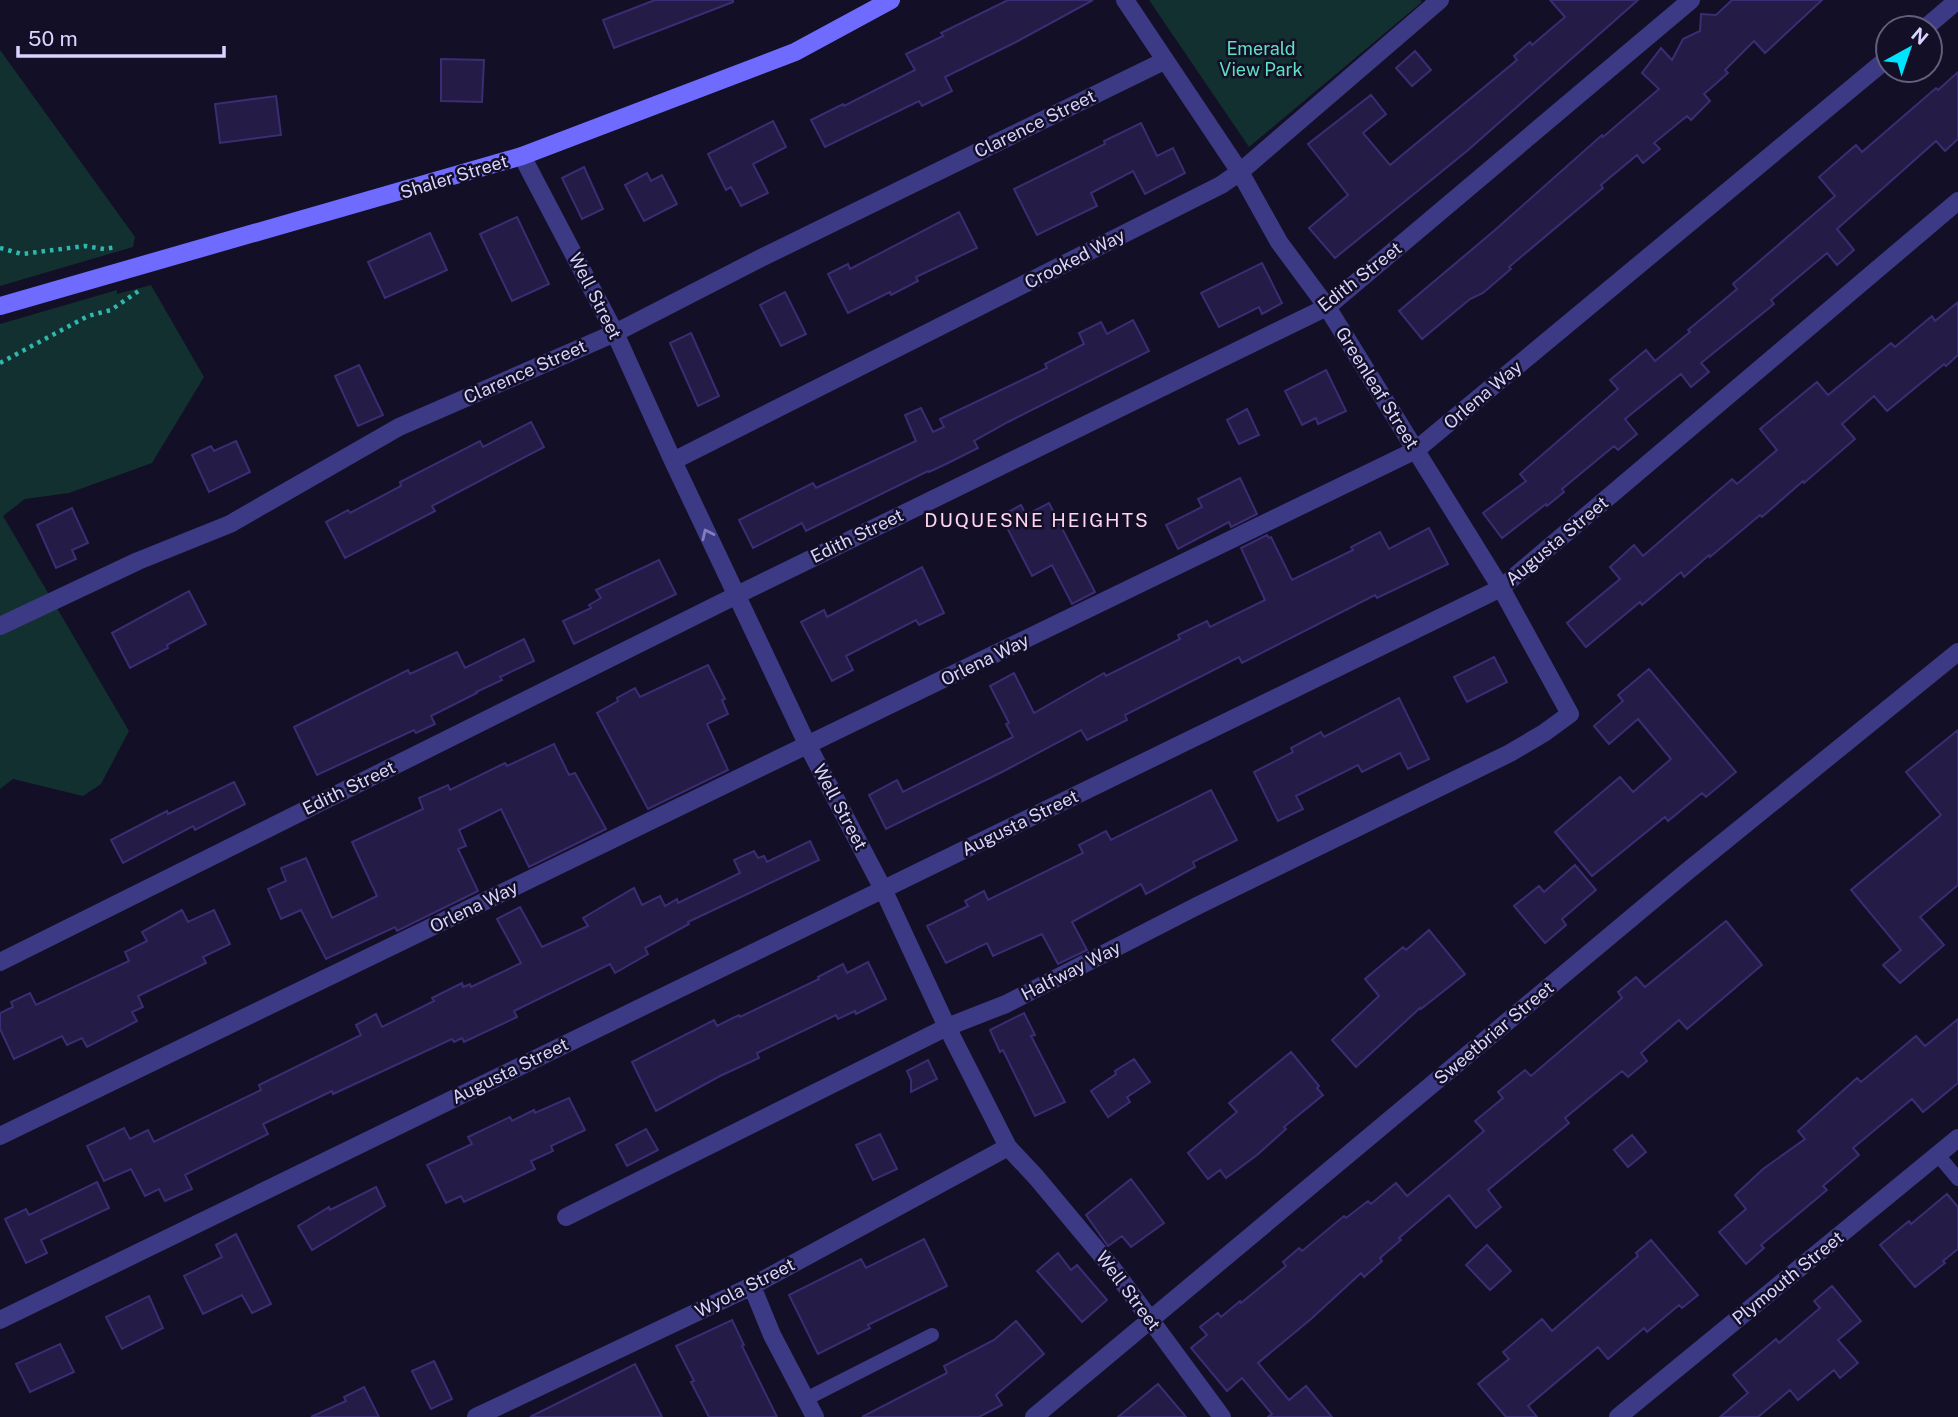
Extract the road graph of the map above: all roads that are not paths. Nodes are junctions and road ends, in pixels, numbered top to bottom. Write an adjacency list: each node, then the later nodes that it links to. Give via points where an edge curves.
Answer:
1 (891, 0): 9 (street, Shaler Street, via 795,52)
2 (1125, 0): 7 (street, Greenleaf Street)
3 (1440, 0): 10 (street, Crooked Way)
4 (1691, 0): 13 (street, Edith Street)
5 (1958, 0): 6 (street)
6 (1941, 14)
7 (1164, 61): 10 (street, Greenleaf Street); 14 (street, Clarence Street)
8 (1874, 70): 15 (street, Orlena Way)
9 (522, 156): 12 (street, Shaler Street); 14 (street, Well Street)
10 (1240, 172): 13 (street, Greenleaf Street, via 1279,242); 16 (street, Crooked Way, via 1221,186)
11 (1958, 201): 17 (street, Augusta Street)
12 (0, 306)
13 (1327, 307): 15 (street, Greenleaf Street); 18 (street, Edith Street)
14 (615, 333): 16 (street, Well Street); 19 (street, Clarence Street, via 399,427 230,524)
15 (1416, 450): 17 (street, Greenleaf Street); 22 (street, Orlena Way)
16 (673, 461): 18 (street, Well Street, one-way to 16)
17 (1501, 588): 21 (street, Greenleaf Street); 23 (street, Augusta Street)
18 (737, 595): 22 (street, Well Street); 24 (street, Edith Street)
19 (0, 626)
20 (1958, 652): 34 (street, Sweetbriar Street)
21 (1570, 714): 25 (street, Halfway Way, via 1510,753 1006,1004)
22 (808, 746): 23 (street, Well Street); 26 (street, Orlena Way)
23 (883, 889): 25 (street, Well Street); 33 (street, Augusta Street)
24 (0, 962)
25 (947, 1027): 28 (street, Well Street); 31 (street, Halfway Way)
26 (0, 1136)
27 (1958, 1138): 29 (street, Plymouth Street)
28 (1008, 1147): 32 (street, Wyola Street); 34 (street, Well Street, via 1089,1240)
29 (1938, 1155): 30 (lane); 41 (street, Plymouth Street)
30 (1958, 1179)
31 (566, 1217)
32 (752, 1286): 36 (street); 37 (street, Wyola Street)
33 (0, 1320)
34 (1149, 1320): 39 (street, Sweetbriar Street); 40 (street, Well Street)
35 (932, 1335): 36 (lane)
36 (807, 1408): 38 (street)
37 (476, 1417)
38 (815, 1417)
39 (1034, 1417)
40 (1222, 1417)
41 (1618, 1417)

